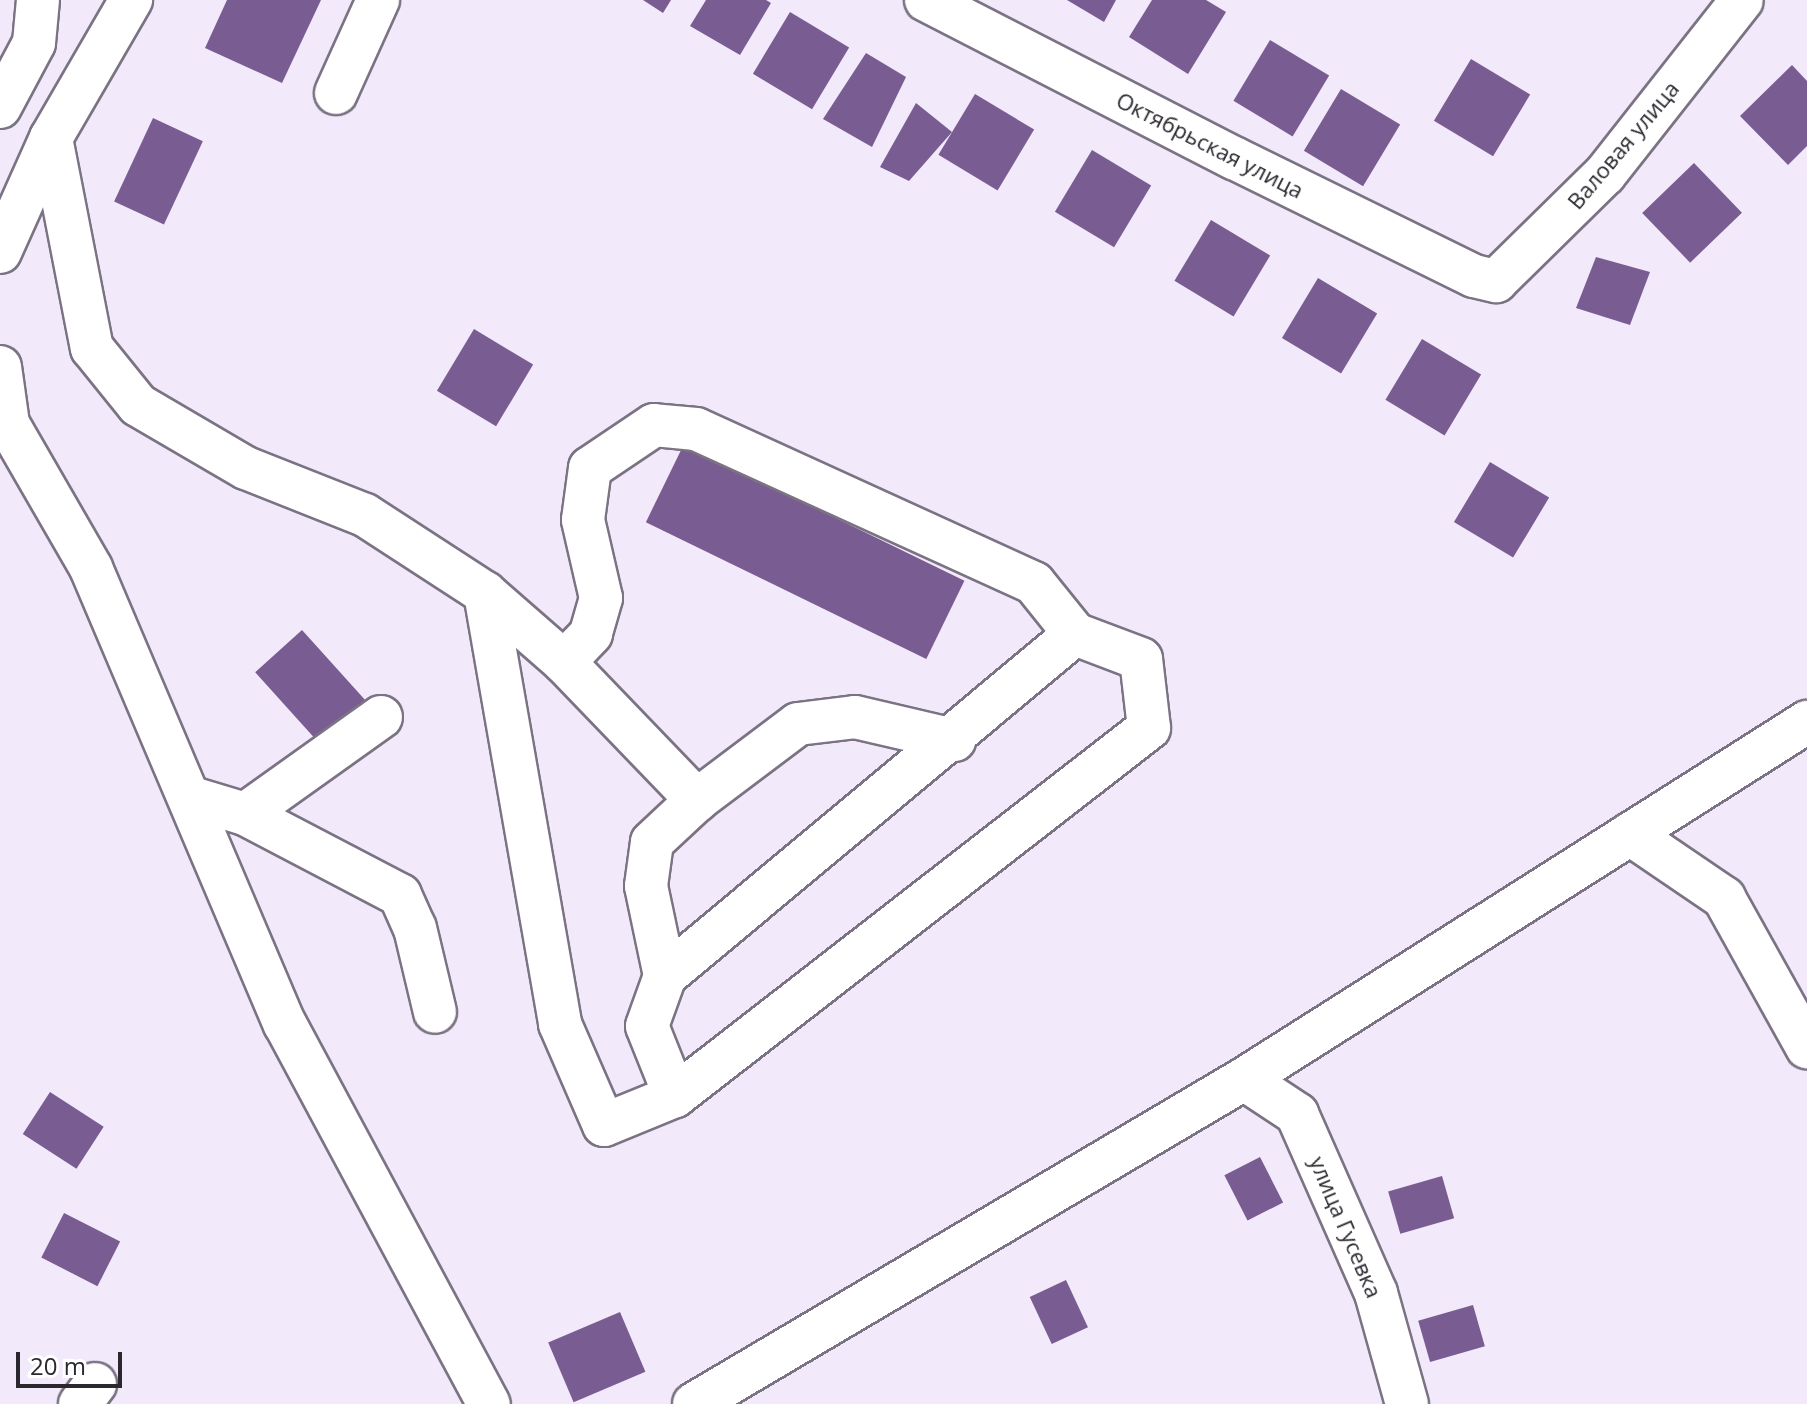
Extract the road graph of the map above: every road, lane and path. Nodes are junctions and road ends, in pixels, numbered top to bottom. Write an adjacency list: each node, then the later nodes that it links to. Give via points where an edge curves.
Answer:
1 (38, 0): 7 (street, via 34,43)
2 (131, 0): 8 (street)
3 (378, 0): 6 (street)
4 (926, 0): 10 (street, Октябрьская улица, via 1361,221 1474,276)
5 (1742, 0): 10 (street, Валовая улица, via 1605,174)
6 (336, 93)
7 (0, 107)
8 (51, 138): 9 (street); 12 (street, via 92,348 138,405 246,468 365,515)
9 (0, 252)
10 (1496, 281)
11 (0, 367): 18 (street, via 8,424 91,568)
12 (485, 593): 14 (street); 26 (street, via 560,1024 604,1125)
13 (1075, 634): 14 (street, via 1034,583 696,429 654,425 590,468 583,520 601,598 591,634); 17 (street); 26 (street, via 1141,659 1149,728)
14 (564, 662): 19 (street)
15 (381, 717): 20 (street)
16 (1807, 722): 21 (street)
17 (954, 740): 19 (street, via 855,717 798,724); 22 (street)
18 (189, 797): 20 (street); 27 (street, via 285,1024)
19 (697, 800): 22 (street, via 652,842 646,886)
20 (245, 814): 23 (street, via 400,895 415,928)
21 (1630, 834): 24 (street, via 1724,898); 25 (street)
22 (665, 976): 26 (street, via 647,1026)
23 (435, 1012)
24 (1807, 1047)
25 (1244, 1079): 28 (street); 29 (street, улица Гусевка, via 1297,1114 1376,1293)
26 (675, 1096)
27 (489, 1404)
28 (694, 1404)
29 (1407, 1404)

